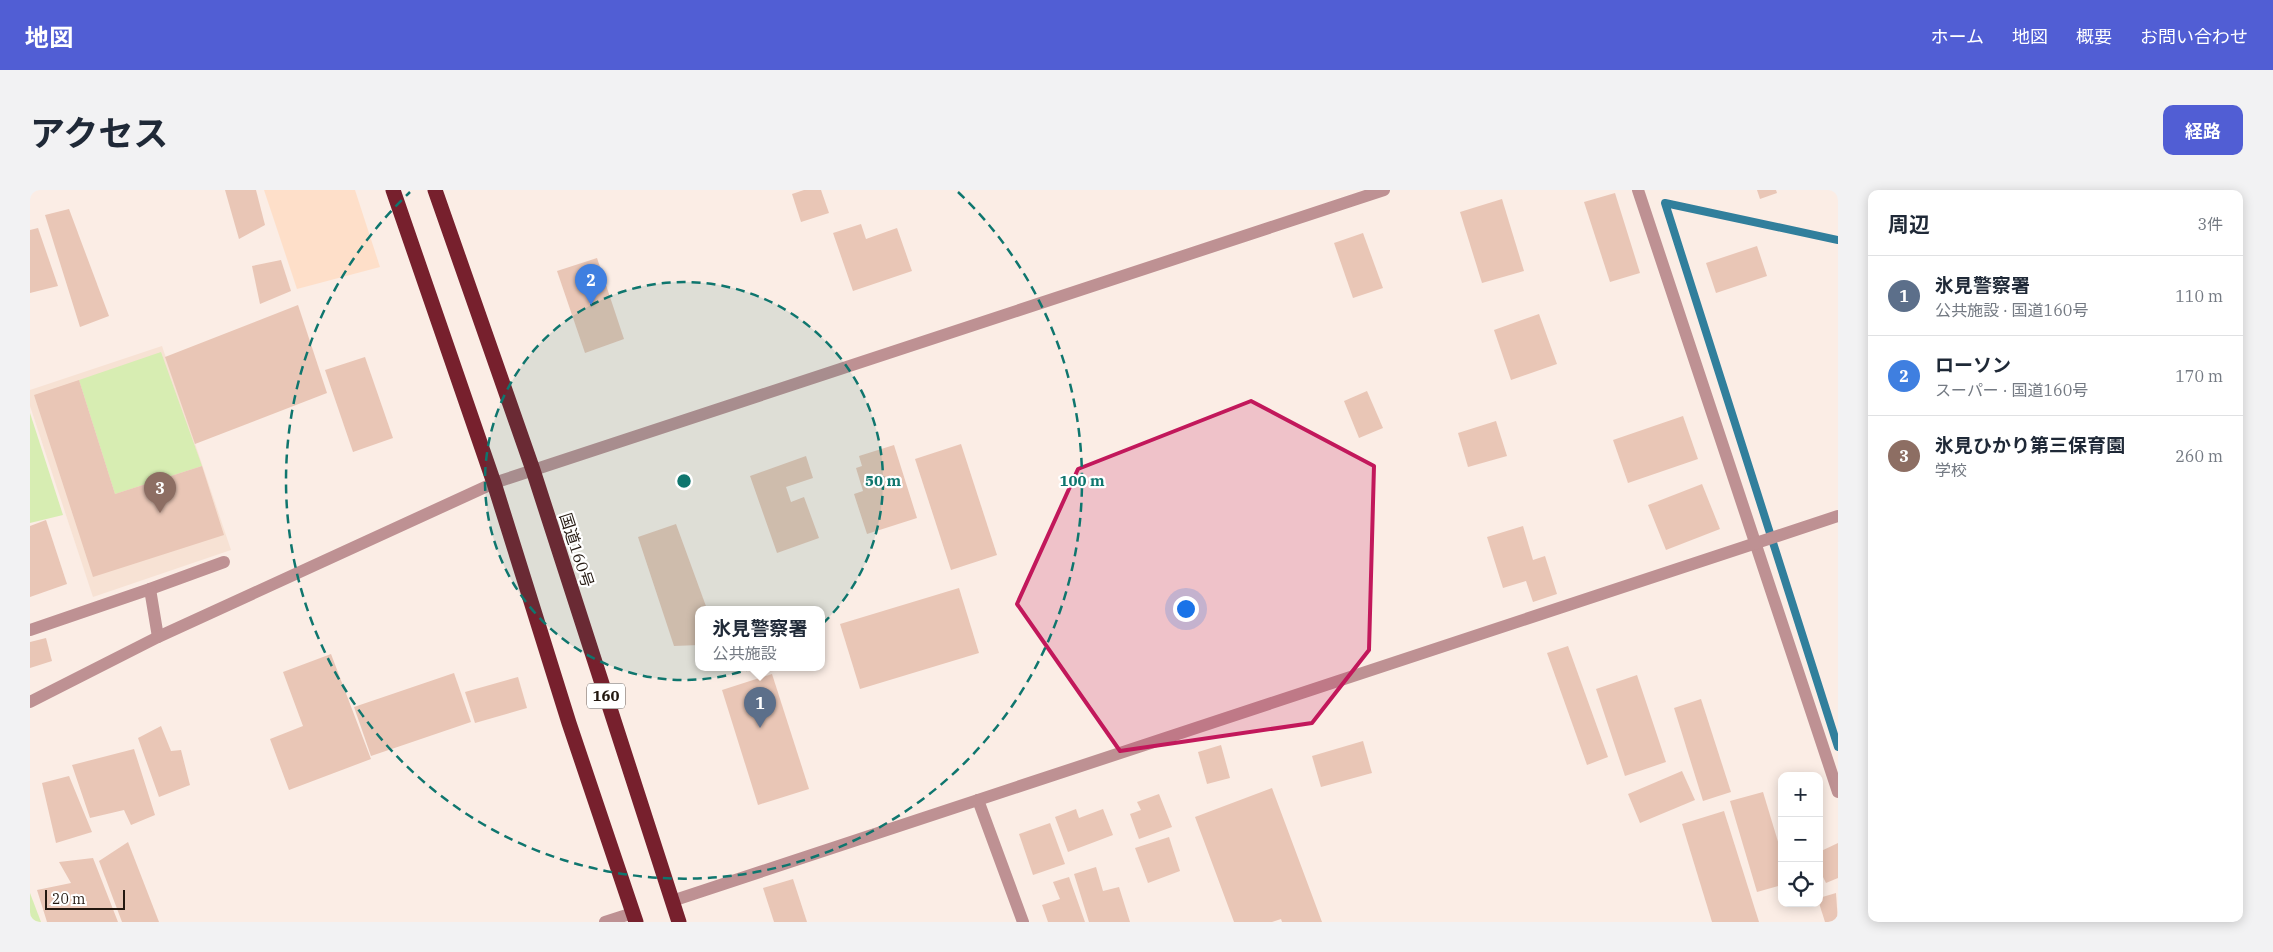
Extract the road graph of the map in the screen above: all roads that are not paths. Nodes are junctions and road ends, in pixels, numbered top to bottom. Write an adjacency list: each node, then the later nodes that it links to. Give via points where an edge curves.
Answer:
1 (393, 190): 7 (highway, 160)
2 (435, 190): 6 (highway, 国道160号 / 160)
3 (1384, 190): 5 (street)
4 (1638, 190): 9 (street)
5 (1363, 193): 6 (street)
6 (533, 470): 7 (street); 17 (highway, 国道160号 / 160)
7 (494, 483): 13 (street); 18 (highway, 160)
8 (1838, 516): 9 (street)
9 (1757, 543): 15 (street); 16 (street)
10 (224, 562): 11 (street)
11 (150, 589): 12 (street); 13 (street)
12 (30, 630)
13 (158, 637): 14 (street)
14 (30, 702)
15 (1838, 792)
16 (978, 800): 17 (street); 21 (street)
17 (672, 901): 20 (highway, 国道160号 / 160)
18 (634, 917): 19 (street)
19 (605, 922)
20 (679, 922)
21 (1023, 922)

